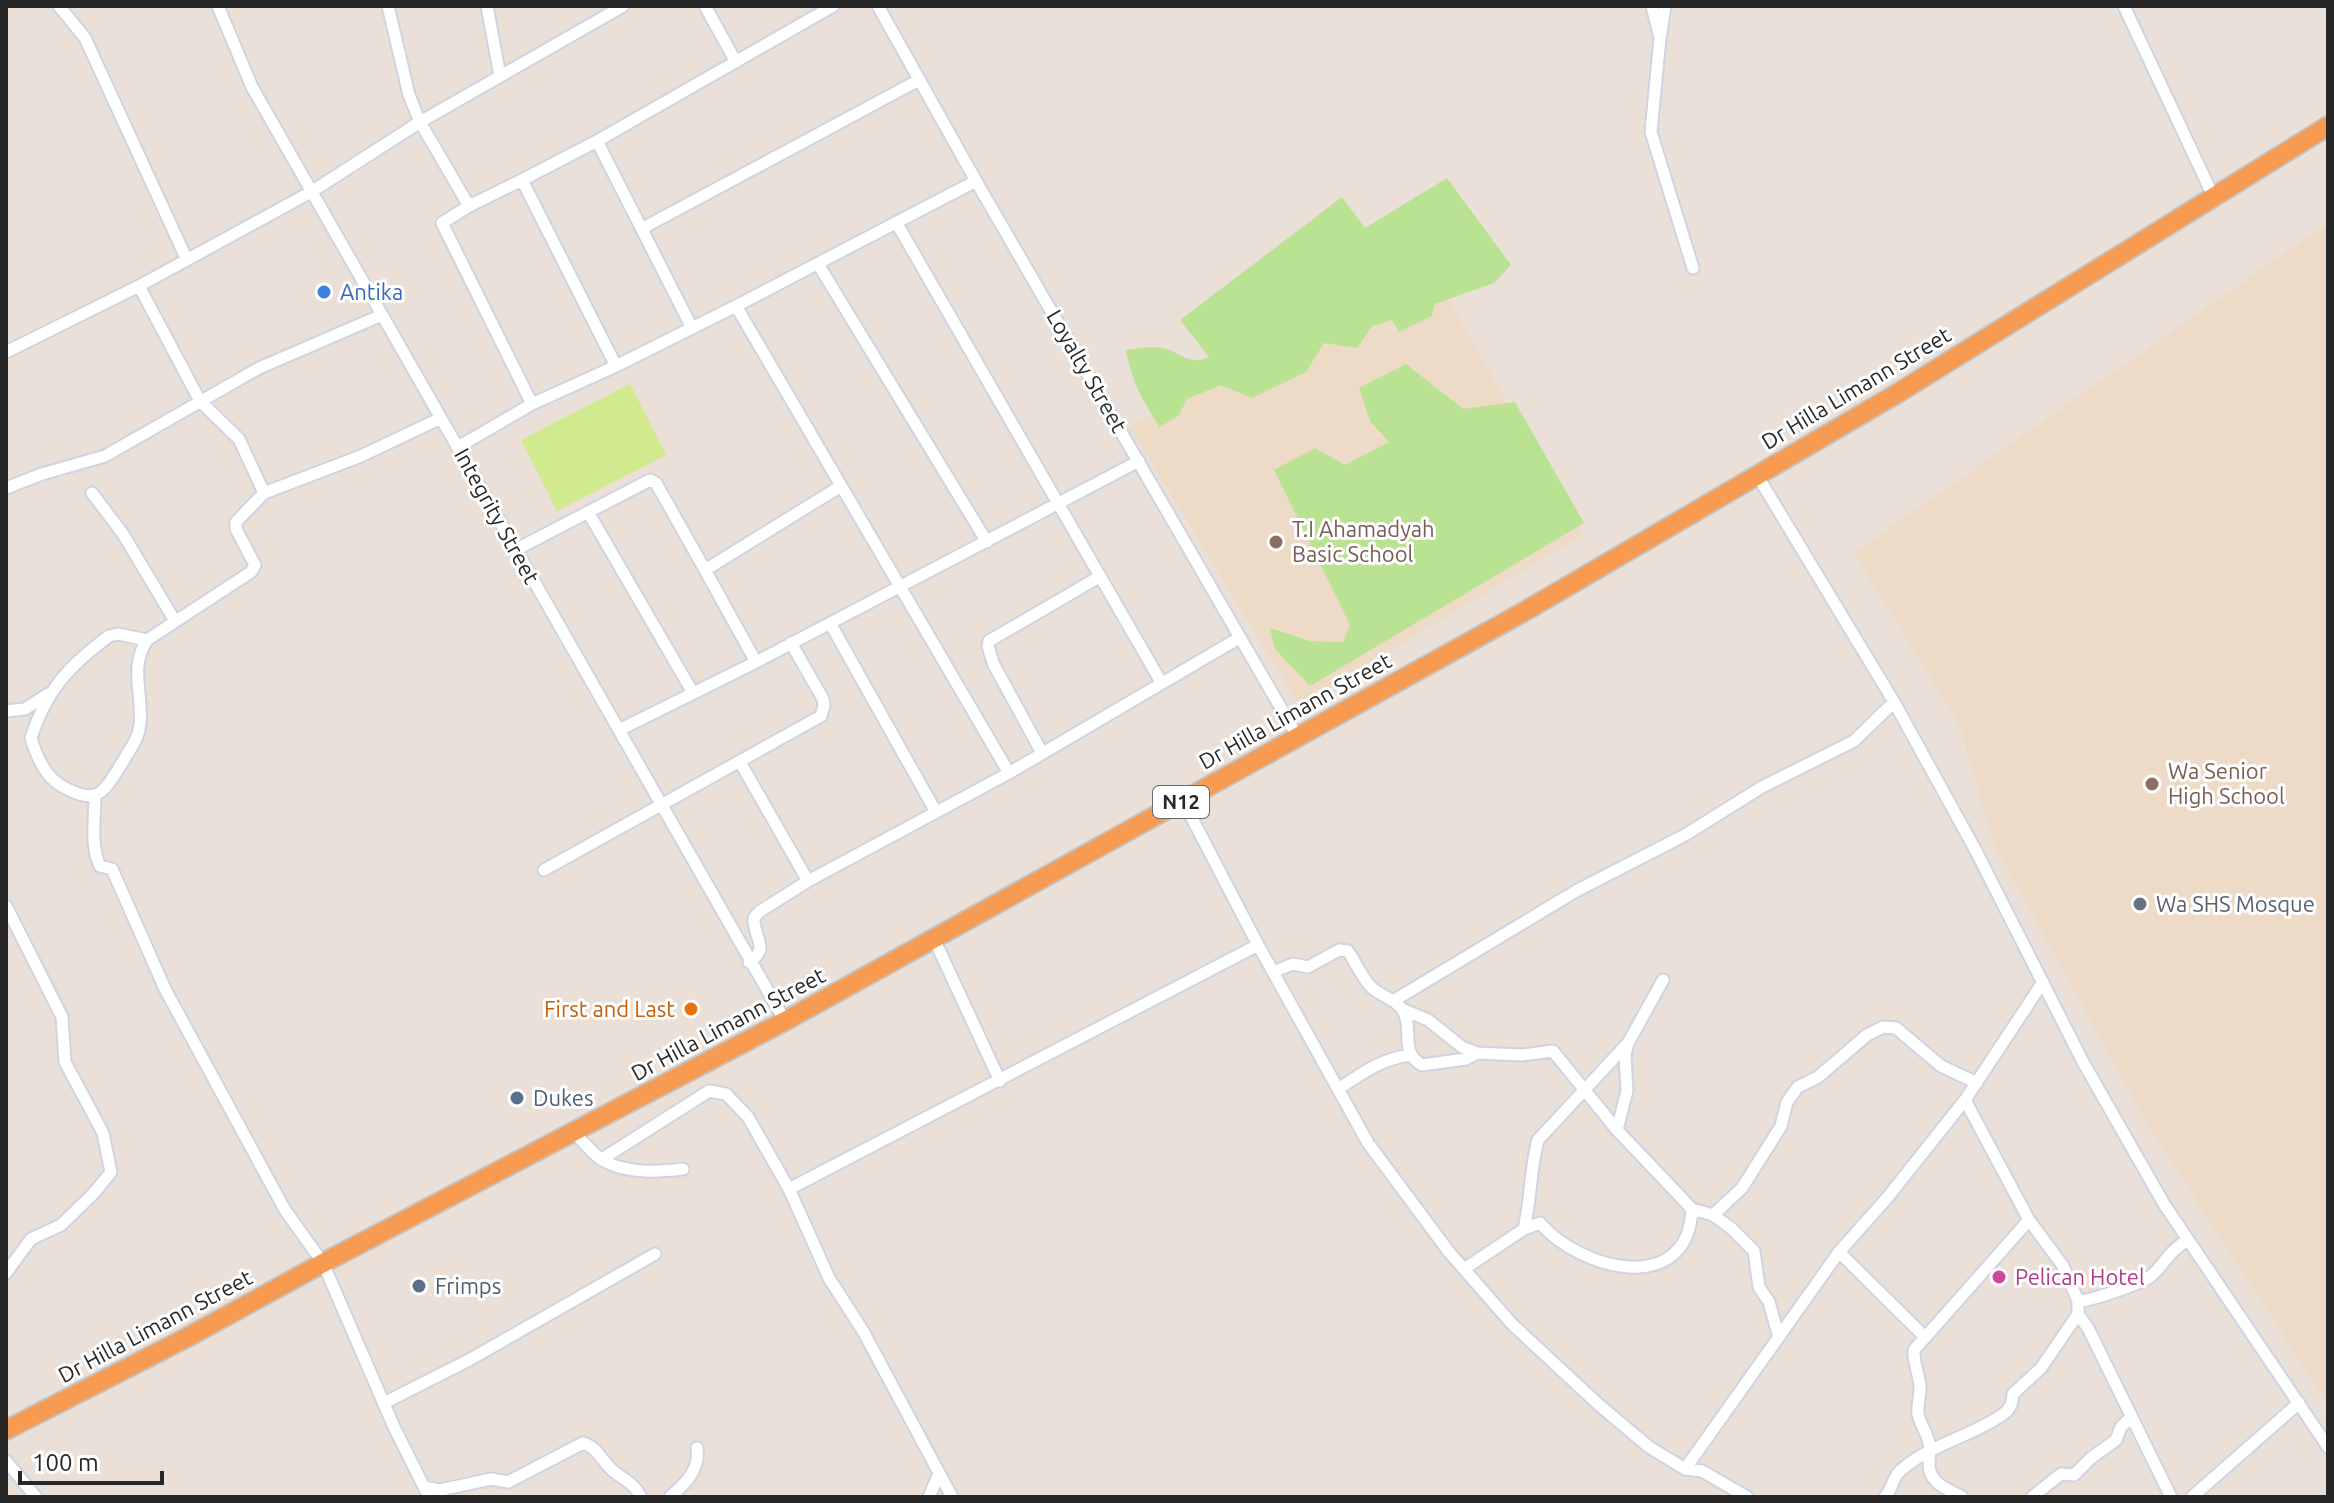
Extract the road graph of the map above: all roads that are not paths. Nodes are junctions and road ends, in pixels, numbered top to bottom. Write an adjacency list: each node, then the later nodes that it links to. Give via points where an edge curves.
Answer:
1 (59, 6): 26 (street, via 85,38)
2 (218, 6): 21 (street, Integrity Street, via 252,87)
3 (388, 6): 16 (street)
4 (487, 6): 14 (street)
5 (623, 6): 14 (street)
6 (705, 6): 13 (street)
7 (833, 6): 13 (street)
8 (878, 6): 15 (street, Loyalty Street)
9 (1652, 6): 12 (street)
10 (1665, 6): 12 (street)
11 (2124, 6): 22 (street)
12 (1660, 38): 28 (street, via 1651,132)
13 (736, 62): 18 (street)
14 (500, 76): 16 (street)
15 (919, 80): 20 (street, Loyalty Street); 25 (street)
16 (420, 122): 21 (street); 23 (street)
17 (2328, 126): 22 (highway, Dr Hilla Limann Street / N12)
18 (597, 141): 19 (street); 25 (street)
19 (522, 180): 23 (street); 34 (street)
20 (976, 181): 24 (street); 39 (street, Loyalty Street)
21 (311, 192): 26 (street); 31 (street, Integrity Street)
22 (2214, 198): 40 (highway, Dr Hilla Limann Street / N12)
23 (469, 206): 36 (street, via 442,223)
24 (896, 222): 27 (street); 45 (street)
25 (643, 228): 32 (street)
26 (187, 260): 29 (street)
27 (818, 264): 30 (street); 47 (street)
28 (1693, 268)
29 (139, 286): 33 (street); 35 (street)
30 (736, 306): 32 (street); 41 (street)
31 (382, 315): 35 (street, via 259,368); 37 (street, Integrity Street)
32 (692, 328): 34 (street)
33 (6, 352)
34 (616, 366): 36 (street)
35 (200, 401): 42 (street, via 105,456); 44 (street, via 239,439)
36 (532, 404): 38 (street)
37 (441, 418): 38 (street, Integrity Street); 44 (street)
38 (458, 447): 48 (street, Integrity Street)
39 (1139, 461): 45 (street); 54 (street, Loyalty Street)
40 (1757, 475): 61 (street); 64 (highway, Dr Hilla Limann Street / N12)
41 (841, 486): 49 (street); 51 (street)
42 (6, 488)
43 (92, 493): 52 (street)
44 (264, 493): 52 (street, via 236,522 255,565 251,572)
45 (1058, 505): 47 (street); 50 (street)
46 (588, 512): 48 (street); 49 (street, via 650,480); 59 (street)
47 (987, 542): 51 (street)
48 (515, 550): 63 (street, Integrity Street)
49 (705, 570): 57 (street)
50 (1099, 577): 58 (street); 65 (street, via 989,641 993,663)
51 (901, 587): 53 (street); 67 (street)
52 (175, 621): 55 (street)
53 (830, 623): 56 (street); 71 (street)
54 (1239, 638): 58 (street); 64 (street, Loyalty Street)
55 (147, 640): 60 (street, via 109,636); 68 (street, via 136,664 136,740 108,788)
56 (791, 643): 57 (street); 66 (street, via 823,699 821,716)
57 (756, 662): 59 (street)
58 (1161, 682): 65 (street)
59 (693, 693): 63 (street)
60 (49, 694): 62 (street, via 25,709); 68 (street, via 31,738 35,751 54,781)
61 (1894, 702): 80 (street); 81 (street, via 1854,741 1576,891)
62 (6, 711)
63 (619, 730): 70 (street, Integrity Street)
64 (1297, 736): 69 (highway, Dr Hilla Limann Street / N12)
65 (1042, 753): 67 (street)
66 (740, 762): 70 (street); 73 (street)
67 (1009, 773): 71 (street)
68 (95, 796): 103 (street, via 93,851 100,866 112,869 172,1003 285,1210)
69 (1183, 801): 75 (highway, Dr Hilla Limann Street / N12); 76 (street)
70 (662, 805): 72 (street); 77 (street, Integrity Street)
71 (936, 812): 73 (street)
72 (544, 870)
73 (808, 881): 77 (street, via 754,918 761,951)
74 (6, 906): 105 (street, via 62,1017 65,1062 103,1133 111,1172 61,1225 31,1239)
75 (934, 939): 82 (highway, Dr Hilla Limann Street / N12); 86 (street)
76 (1258, 945): 78 (street); 86 (street)
77 (749, 962): 82 (street, Integrity Street)
78 (1273, 972): 81 (street, via 1293,964 1308,967 1339,950 1348,951 1369,985); 88 (street)
79 (1663, 980): 83 (street)
80 (2043, 982): 87 (street); 100 (street)
81 (1398, 1005): 84 (street); 85 (street, via 1407,1027)
82 (785, 1021): 92 (highway, Dr Hilla Limann Street / N12)
83 (1628, 1043): 89 (street); 91 (street, via 1627,1091)
84 (1477, 1053): 85 (street, via 1422,1065); 89 (street, via 1553,1051)
85 (1409, 1055): 88 (street, via 1368,1067)
86 (1000, 1081): 95 (street)
87 (1977, 1083): 90 (street); 97 (street, via 1941,1066 1896,1028 1883,1027 1867,1035 1818,1077 1798,1087 1787,1102 1781,1126 1742,1188)
88 (1338, 1089): 104 (street, via 1368,1143)
89 (1585, 1090): 91 (street); 99 (street, via 1538,1140)
90 (1965, 1100): 98 (street); 101 (street)
91 (1617, 1130): 96 (street)
92 (574, 1133): 93 (street); 103 (highway, Dr Hilla Limann Street / N12)
93 (602, 1159): 94 (street, via 634,1170); 95 (street, via 709,1091 718,1091 748,1117)
94 (683, 1169)
95 (789, 1189): 118 (street, via 829,1278 894,1385)
96 (1692, 1209): 97 (street); 99 (street, via 1689,1236 1680,1250 1646,1267 1595,1261 1540,1223)
97 (1713, 1215): 107 (street, via 1754,1251 1759,1287)
98 (2029, 1220): 106 (street, via 2063,1266); 108 (street)
99 (1524, 1229): 104 (street)
100 (2187, 1241): 106 (street, via 2175,1247 2152,1275); 110 (street)
101 (1839, 1252): 107 (street); 108 (street)
102 (655, 1254): 109 (street)
103 (323, 1263): 109 (street); 112 (highway, Dr Hilla Limann Street / N12)
104 (1464, 1269): 117 (street, via 1512,1324 1598,1404)
105 (6, 1273)
106 (2078, 1308): 111 (street); 115 (street, via 2041,1368 2013,1394 2003,1415)
107 (1778, 1334): 117 (street)
108 (1925, 1337): 115 (street, via 1914,1350 1913,1362 1920,1384 1917,1410)
109 (384, 1403): 119 (street)
110 (2299, 1403): 113 (street); 130 (street)
111 (2131, 1417): 128 (street, via 2116,1440 2074,1475 2061,1474); 129 (street)
112 (6, 1430)
113 (2328, 1447)
114 (697, 1448): 122 (street, via 693,1472)
115 (1930, 1450): 126 (street, via 1894,1478); 127 (street, via 1935,1480)
116 (6, 1461): 120 (street)
117 (1685, 1469): 125 (street, via 1702,1471)
118 (938, 1476): 123 (street); 124 (street)
119 (427, 1492): 121 (street, via 491,1479 508,1482 583,1443)
120 (36, 1497)
121 (641, 1497)
122 (670, 1497)
123 (929, 1497)
124 (952, 1497)
125 (1747, 1497)
126 (1885, 1497)
127 (1962, 1497)
128 (2032, 1497)
129 (2171, 1497)
130 (2192, 1497)

